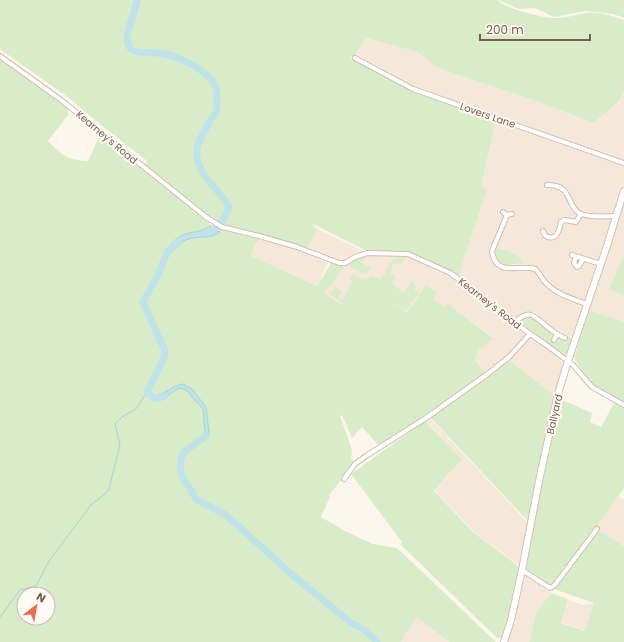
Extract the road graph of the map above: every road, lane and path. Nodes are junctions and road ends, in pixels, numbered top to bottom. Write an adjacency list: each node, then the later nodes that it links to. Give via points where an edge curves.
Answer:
1 (0, 56): 13 (street, Kearney's Road, via 61,100 222,227 292,246 339,263 345,263 367,253 410,255 459,279)
2 (355, 58): 3 (street, Lovers Lane, via 413,89)
3 (624, 163)
4 (548, 184): 7 (street, via 564,190)
5 (623, 195): 8 (street, Ballyard)
6 (507, 213): 12 (street, via 492,251 492,257 496,262 501,267 535,269 552,288)
7 (581, 214): 8 (street); 9 (street, via 576,222 561,222 558,234 554,238 548,237)
8 (616, 216): 11 (street, Ballyard)
9 (543, 231)
10 (583, 259): 10 (street, via 579,266 574,263 574,256); 11 (street)
11 (600, 264): 12 (street, Ballyard)
12 (586, 304): 18 (street, Ballyard)
13 (515, 322): 14 (street, Kearney's Road); 15 (street, via 522,316 531,314)
14 (530, 334): 18 (street, Kearney's Road); 20 (street, via 489,373 355,464)
15 (557, 334): 16 (street); 17 (street)
16 (564, 338)
17 (554, 340)
18 (568, 361): 19 (street, Kearney's Road, via 592,387); 22 (street, Ballyard, via 558,394)
19 (624, 405)
20 (344, 479)
21 (597, 529): 22 (street, via 554,586 550,588)
22 (522, 570): 23 (street, Ballyard)
23 (504, 642)

